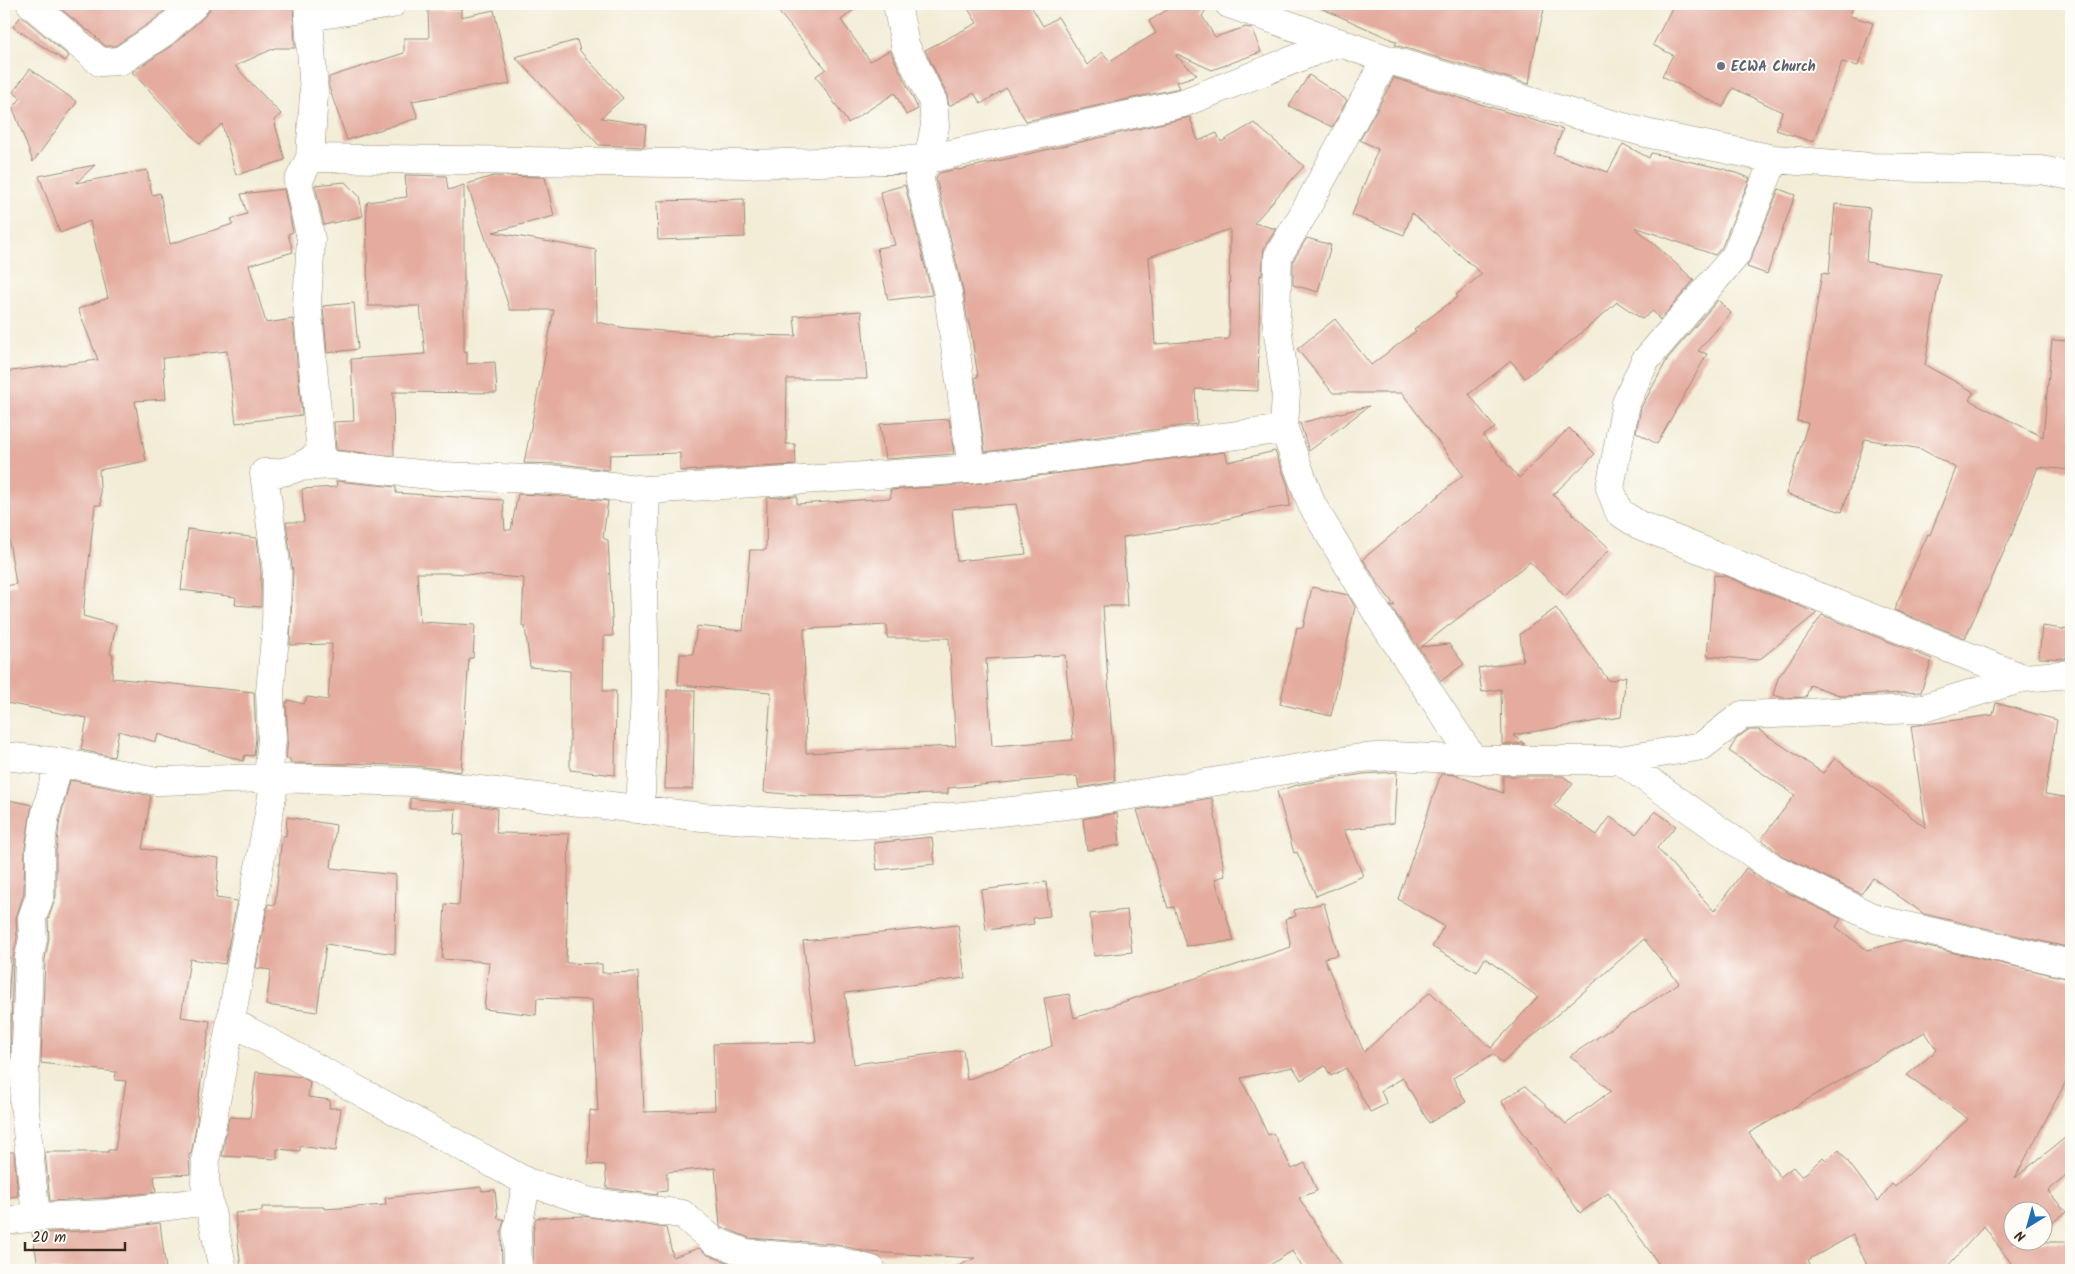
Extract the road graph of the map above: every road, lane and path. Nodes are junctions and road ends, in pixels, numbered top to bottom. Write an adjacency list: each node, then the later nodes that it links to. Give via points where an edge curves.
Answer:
1 (31, 4): 2 (street, via 100,62 120,61 164,32)
2 (195, 4)
3 (392, 4): 6 (street)
4 (897, 4): 10 (street, via 905,45 933,102 935,126)
5 (1229, 4): 7 (street)
6 (308, 10): 9 (street, via 314,93)
7 (1339, 42): 8 (street); 10 (street, via 1182,103)
8 (1386, 59): 11 (street, via 1650,134); 13 (street, via 1278,256 1276,318 1286,392)
9 (310, 158): 10 (street, via 747,164); 14 (street, via 298,182 311,239 307,303 321,454)
10 (928, 158): 15 (street, via 918,177 948,294)
11 (1774, 159): 12 (street, via 1871,166 2041,170); 18 (street, via 1736,255 1645,361 1626,403 1610,488 1620,512 1639,525)
12 (2071, 176)
13 (1284, 429): 15 (street); 20 (street, via 1312,505 1380,618)
14 (299, 467): 16 (street, via 333,465 440,476 560,480); 23 (street, via 282,474 264,473 277,572 270,692)
15 (972, 469): 16 (street)
16 (646, 490): 24 (street, via 643,585 645,690)
17 (2071, 674): 18 (street)
18 (2023, 678): 21 (street, via 1920,709 1742,715 1702,746)
19 (4, 756): 22 (street)
20 (1474, 760): 21 (street); 24 (street, via 1394,756 1361,758 1076,804 895,823 838,826 702,817)
21 (1620, 760): 25 (street, via 1773,868 1876,919)
22 (59, 762): 23 (street, via 157,781); 29 (street, via 45,816 40,850 40,896 32,918 33,939 29,958 24,1102)
23 (272, 778): 24 (street, via 414,782); 26 (street, via 273,791)
24 (638, 809)
25 (2071, 964)
26 (230, 1021): 27 (street); 28 (street, via 206,1156)
27 (527, 1182): 32 (street, via 517,1231); 33 (street, via 591,1202 682,1214 714,1241 746,1253 834,1260)
28 (208, 1201): 29 (street, via 106,1214); 31 (street)
29 (36, 1217): 30 (street)
30 (4, 1221)
31 (223, 1270)
32 (518, 1270)
33 (872, 1270)

